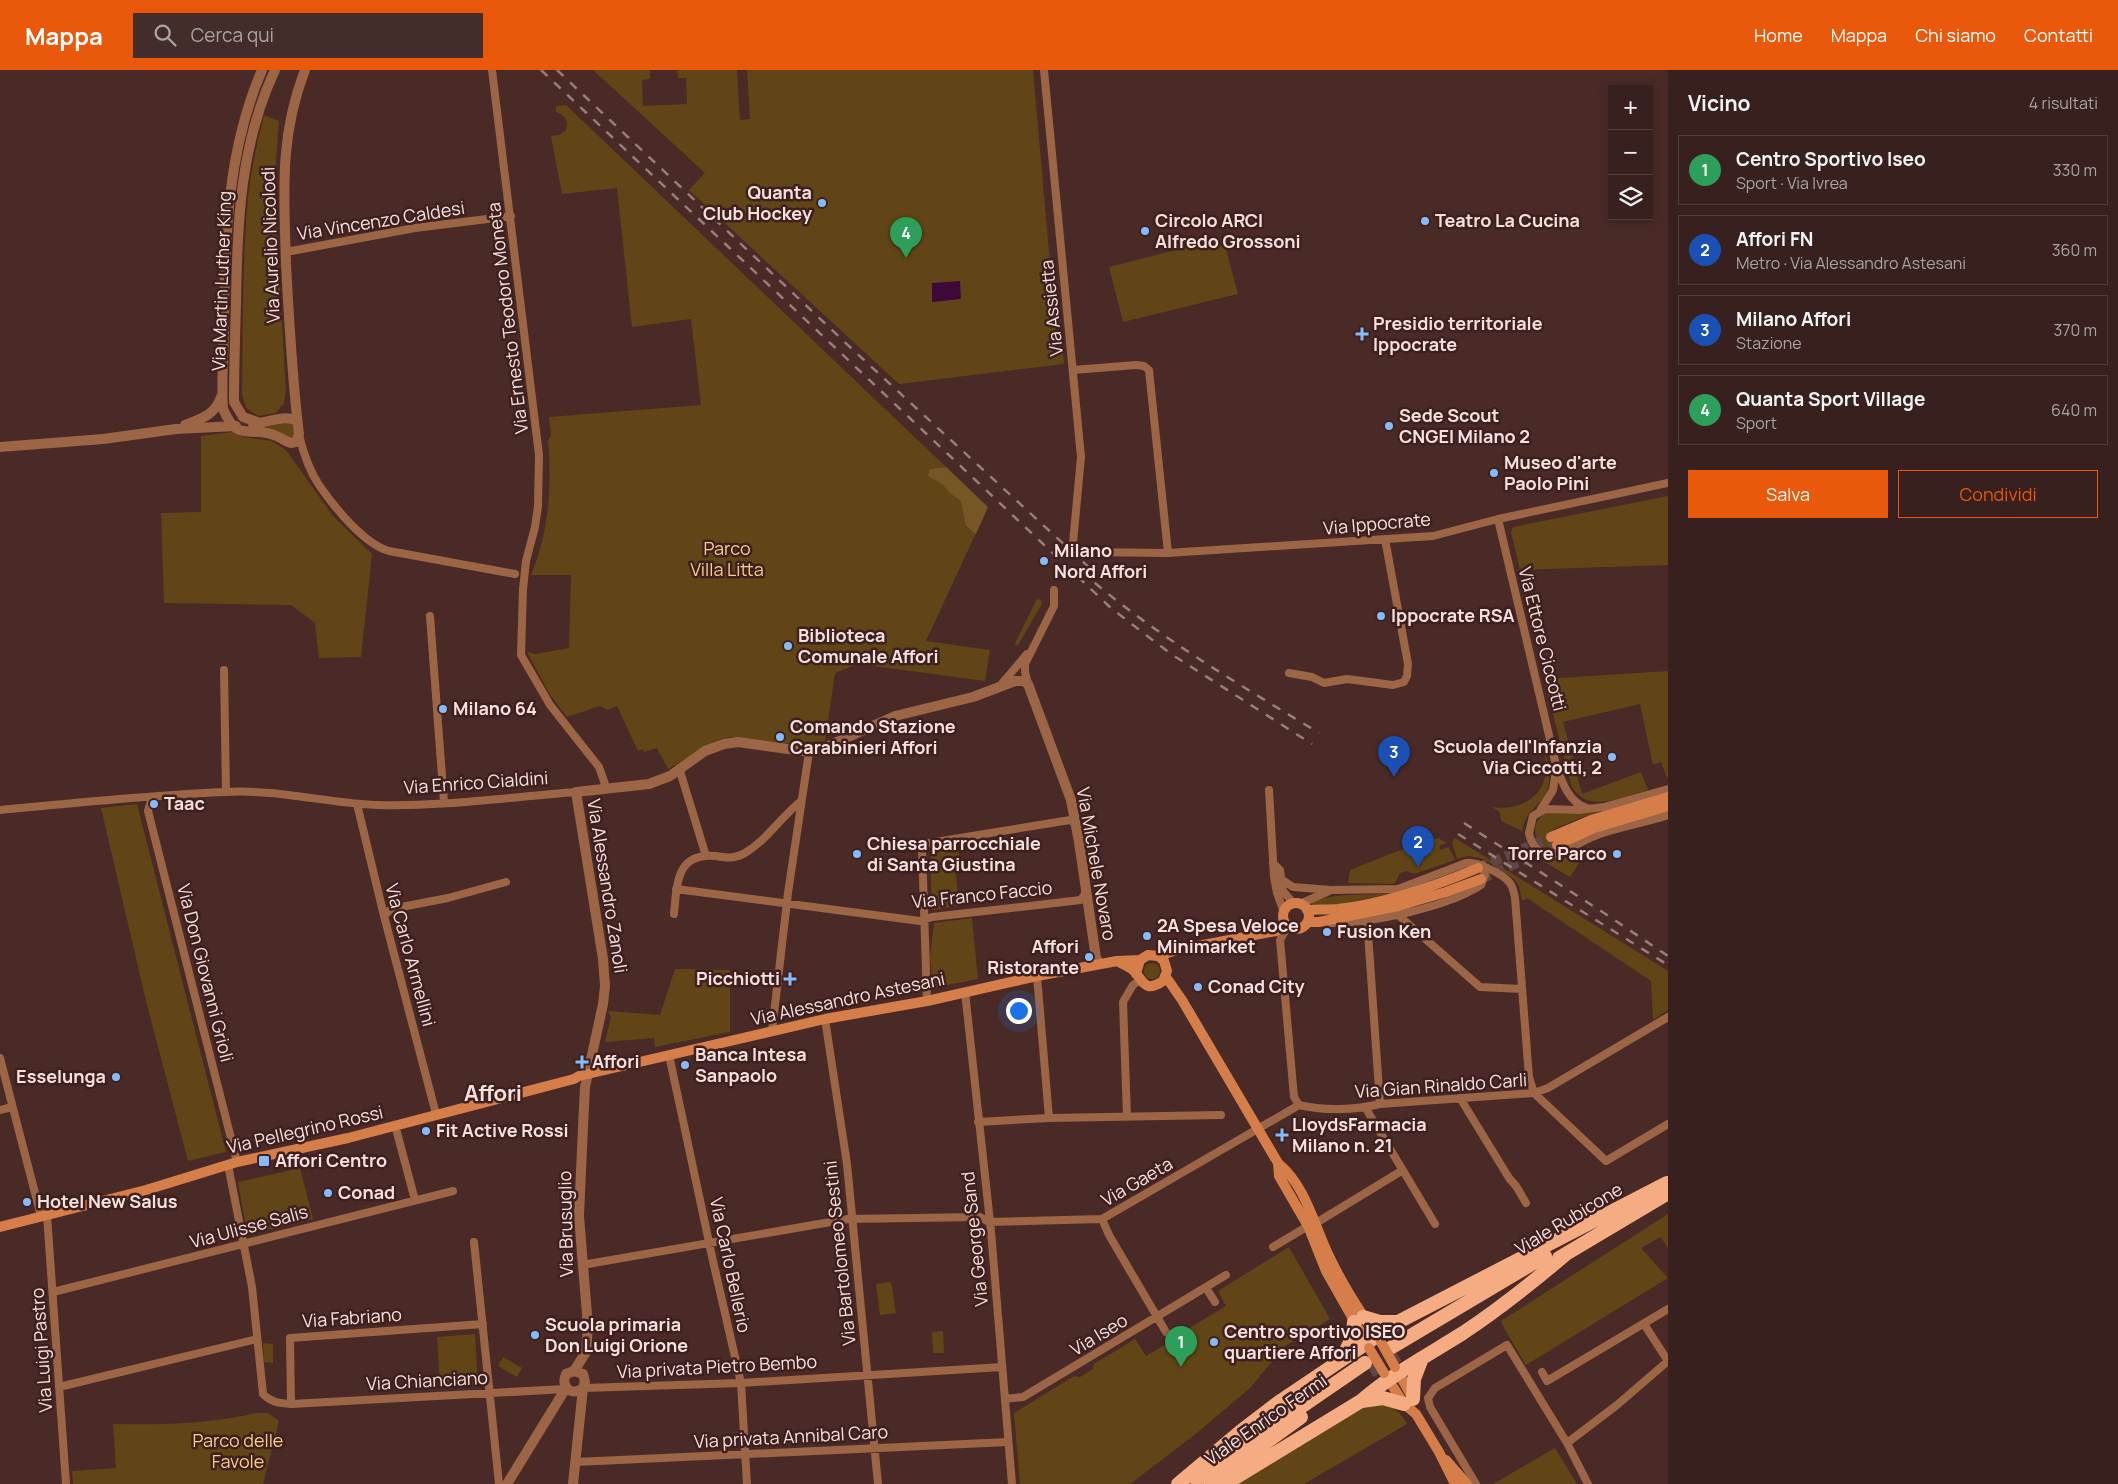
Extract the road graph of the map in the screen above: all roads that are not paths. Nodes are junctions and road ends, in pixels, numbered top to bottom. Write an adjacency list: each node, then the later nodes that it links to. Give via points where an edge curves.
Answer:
1 (262, 70): 9 (street, Via Martin Luther King, via 246,113 230,191)
2 (275, 70): 13 (street, Via Martin Luther King, via 251,139 237,235 234,402 243,417)
3 (305, 70): 7 (street, Via Aurelio Nicolodi, via 285,145)
4 (492, 70): 6 (street, Via Ernesto Teodoro Moneta)
5 (1044, 70): 8 (street, Via Assietta)
6 (511, 216): 7 (street, Via Vincenzo Caldesi, via 415,228); 24 (street, Via Ernesto Teodoro Moneta, via 540,454 537,516)
7 (286, 252): 10 (street, Via Aurelio Nicolodi)
8 (1074, 370): 21 (street, Via Assietta, via 1081,457); 23 (street, via 1136,365 1149,370)
9 (222, 394): 14 (street, Via Martin Luther King, via 223,409); 15 (street, via 210,415)
10 (295, 397): 11 (street); 12 (street, Via Aurelio Nicolodi)
11 (284, 417): 12 (street); 13 (street)
12 (297, 421): 16 (street, Via Aurelio Nicolodi)
13 (260, 423): 14 (street)
14 (232, 426): 15 (street); 16 (street, via 245,432 274,435 288,443 296,442)
15 (176, 429): 17 (street, via 103,439)
16 (299, 434): 25 (street, via 303,453 318,485 377,547)
17 (0, 447)
18 (1668, 483): 19 (street, Via Ippocrate)
19 (1498, 520): 20 (street, Via Ippocrate, via 1433,536); 35 (street, Via Ettore Ciccotti)
20 (1385, 539): 23 (street, Via Ippocrate); 31 (street, via 1408,664 1404,682 1392,685 1347,679 1324,682)
21 (1073, 543)
22 (1083, 552): 23 (street, Via Ippocrate)
23 (1168, 553)
24 (526, 561): 25 (street, Via Ernesto Teodoro Moneta); 26 (street, Via Ernesto Teodoro Moneta)
25 (515, 574): 26 (street, Via Ernesto Teodoro Moneta)
26 (523, 589): 37 (street, Via Ernesto Teodoro Moneta, via 521,649 525,665 550,705 599,767)
27 (1054, 590): 29 (street, via 1054,606)
28 (430, 616): 46 (street)
29 (1031, 649): 32 (street, via 1025,668); 33 (street)
30 (224, 670): 40 (street)
31 (1289, 673)
32 (1028, 684): 33 (street, via 1018,680); 54 (street, Via Michele Novaro, via 1057,758)
33 (998, 689): 34 (street, via 895,716)
34 (809, 752): 36 (street, Via Enrico Cialdini, via 730,742 705,751); 45 (street)
35 (1556, 766): 49 (street, Via Ettore Ciccotti, via 1572,799); 52 (street, Via Ettore Ciccotti, via 1553,790)
36 (679, 768): 37 (street, Via Enrico Cialdini, via 665,779 649,784); 55 (street)
37 (606, 787): 41 (street, Via Enrico Cialdini)
38 (1668, 789): 49 (street)
39 (1269, 790): 56 (street)
40 (226, 792): 42 (street, Via Enrico Cialdini); 47 (street, Via Enrico Cialdini)
41 (576, 792): 46 (street, Via Enrico Cialdini); 91 (street, Via Alessandro Zanoli, via 605,986)
42 (158, 796): 44 (street, Via Enrico Cialdini); 51 (street, via 151,801)
43 (1668, 797): 48 (main road, via 1591,820 1554,841)
44 (134, 798): 50 (street, Via Enrico Cialdini); 51 (street)
45 (801, 801): 55 (street, via 745,854 726,858); 64 (street)
46 (444, 803): 47 (street, Via Enrico Cialdini)
47 (358, 804): 68 (street, Via Carlo Armellini)
48 (1668, 806)
49 (1594, 809): 52 (street)
50 (0, 810)
51 (148, 810): 107 (street, Via Don Giovanni Grioli)
52 (1541, 810): 53 (street, Via Ettore Ciccotti, via 1531,821 1529,833 1536,848 1552,855 1610,831)
53 (1668, 815)
54 (1076, 824): 63 (street, Via Michele Novaro); 69 (street, via 1070,820 923,844)
55 (706, 856): 61 (street, via 690,859 683,867)
56 (1273, 863): 58 (street, via 1280,870); 71 (street, via 1277,893)
57 (1480, 867): 62 (street, Via Alessandro Astesani, via 1466,863 1398,888); 65 (main road, via 1395,898 1340,908); 67 (street, Via Alessandro Astesani, via 1485,869 1484,881 1476,888 1440,903); 83 (street, via 1509,882 1513,889)
58 (1281, 879): 62 (street, Via Alessandro Astesani, via 1293,887); 65 (street, via 1283,891)
59 (1481, 879): 73 (main road, Via Alessandro Astesani, via 1415,902)
60 (506, 882): 68 (street, via 391,909)
61 (676, 889): 64 (street, Via Franco Faccio); 66 (street)
62 (1331, 890): 65 (street, Via Alessandro Astesani)
63 (1086, 892): 69 (street, Via Franco Faccio, via 1081,900); 78 (street, Via Michele Novaro, via 1096,958)
64 (787, 903): 69 (street, Via Franco Faccio, via 920,921); 88 (street)
65 (1300, 906): 71 (main road, Via Alessandro Astesani, via 1288,906); 72 (main road, via 1309,916)
66 (674, 914)
67 (1397, 914): 70 (street, Via Alessandro Astesani); 83 (street, via 1474,984 1486,988)
68 (384, 916): 99 (street, Via Carlo Armellini)
69 (925, 918): 85 (street)
70 (1367, 919): 73 (street, Via Alessandro Astesani); 94 (street)
71 (1286, 921): 72 (main road, Via Alessandro Astesani, via 1298,928); 74 (main road, Via Alessandro Astesani, via 1276,931); 95 (street, via 1280,940 1294,1097)
72 (1308, 922): 73 (main road, Via Alessandro Astesani)
73 (1319, 922)
74 (1181, 949): 75 (main road, Via Alessandro Astesani); 79 (main road)
75 (1158, 956): 76 (main road, Via Alessandro Astesani, via 1148,955); 79 (main road)
76 (1140, 960): 77 (main road, Via Alessandro Astesani); 81 (main road)
77 (1117, 961): 78 (main road, Via Alessandro Astesani); 81 (main road, via 1133,970)
78 (1100, 964): 80 (main road, Via Alessandro Astesani)
79 (1166, 965): 82 (main road)
80 (1037, 976): 84 (main road, Via Alessandro Astesani); 102 (street)
81 (1138, 977): 82 (main road, via 1147,986 1156,986); 101 (street, via 1123,1002)
82 (1163, 980): 106 (main road, via 1178,994)
83 (1522, 988): 92 (street, via 1528,1077)
84 (965, 992): 85 (main road, Via Alessandro Astesani); 103 (street, Via George Sand)
85 (927, 1001): 87 (main road, Via Alessandro Astesani)
86 (1668, 1017): 92 (street, via 1548,1088)
87 (825, 1019): 88 (main road, Via Alessandro Astesani); 114 (street, Via Bartolomeo Sestini)
88 (772, 1031): 89 (main road, Via Alessandro Astesani)
89 (669, 1055): 91 (main road, Via Alessandro Astesani); 121 (street, Via Carlo Bellerio)
90 (0, 1058): 96 (street, Via Luigi Pastro)
91 (588, 1074): 99 (main road, Via Pellegrino Rossi); 125 (street, Via Brusuglio, via 582,1128 579,1216)
92 (1534, 1093): 93 (street, Via Gian Rinaldo Carli); 104 (street, Via Gian Rinaldo Carli, via 1606,1161)
93 (1460, 1098): 94 (street, Via Gian Rinaldo Carli); 112 (street)
94 (1380, 1104): 97 (street, Via Gian Rinaldo Carli)
95 (1299, 1105): 97 (street, Via Gian Rinaldo Carli); 106 (street)
96 (12, 1107): 98 (street); 113 (street, Via Luigi Pastro)
97 (1366, 1108): 108 (street)
98 (0, 1110)
99 (436, 1114): 105 (main road, Via Pellegrino Rossi)
100 (1221, 1115): 101 (street)
101 (1127, 1117): 102 (street)
102 (1049, 1118): 103 (street)
103 (978, 1122): 116 (street, Via George Sand)
104 (1668, 1124)
105 (395, 1126): 107 (main road, Via Pellegrino Rossi); 111 (street)
106 (1258, 1130): 115 (street, Via Gaeta); 117 (main road, via 1278,1163 1288,1171)
107 (233, 1164): 113 (main road, Via Pellegrino Rossi); 122 (street, Via Don Giovanni Grioli)
108 (1403, 1170): 117 (street); 118 (street)
109 (1668, 1186): 124 (highway, Viale Rubicone); 129 (highway, Viale Rubicone); 134 (highway)
110 (453, 1191): 111 (street, Via Ulisse Salis)
111 (415, 1200): 122 (street, Via Ulisse Salis)
112 (1526, 1203)
113 (44, 1215): 119 (main road, Via Pellegrino Rossi); 128 (street, Via Luigi Pastro)
114 (852, 1219): 116 (street, Via Gaeta, via 980,1217); 121 (street, Via Gaeta); 146 (street, Via Bartolomeo Sestini)
115 (1102, 1219): 116 (street, Via Gaeta); 132 (street)
116 (990, 1222): 143 (street, Via George Sand)
117 (1312, 1224): 123 (street); 133 (main road)
118 (1435, 1224)
119 (0, 1226)
120 (474, 1242): 135 (street)
121 (710, 1243): 125 (street, Via Gaeta); 147 (street, Via Carlo Bellerio)
122 (245, 1245): 128 (street, Via Ulisse Salis); 138 (street, Via Don Giovanni Grioli)
123 (1273, 1247)
124 (1566, 1254): 129 (highway, Viale Rubicone); 140 (highway, via 1491,1313)
125 (582, 1265): 144 (street, Via Brusuglio, via 588,1327 586,1352)
126 (1226, 1275): 127 (street, Via Iseo)
127 (1206, 1288): 130 (street); 132 (street, Via Iseo)
128 (53, 1292): 148 (street, Via Luigi Pastro)
129 (1492, 1292): 139 (highway)
130 (1215, 1302)
131 (1668, 1309): 136 (street)
132 (1157, 1317): 137 (street); 152 (street, Via Iseo, via 1023,1398)
133 (1358, 1319): 134 (highway); 139 (main road); 141 (highway)
134 (1398, 1322): 139 (highway)
135 (483, 1324): 151 (street); 155 (street, Via Fabriano, via 290,1338)
136 (1644, 1324): 142 (street); 145 (street, via 1548,1381)
137 (1166, 1332)
138 (258, 1339): 148 (street); 155 (street, Via Chianciano, via 263,1394 274,1403)
139 (1385, 1354): 140 (highway); 141 (highway); 153 (highway); 154 (main road)
140 (1422, 1358): 154 (highway)
141 (1341, 1359): 169 (highway, via 1241,1431)
142 (1668, 1361): 157 (street)
143 (1002, 1368): 146 (street, Via privata Pietro Bembo); 152 (street, Via George Sand)
144 (574, 1370): 149 (street, via 584,1376); 150 (street, Via Brusuglio, via 565,1377)
145 (1542, 1372)
146 (868, 1375): 147 (street, Via privata Pietro Bembo); 158 (street, Via Bartolomeo Sestini)
147 (741, 1383): 149 (street, Via privata Pietro Bembo); 160 (street, Via Carlo Bellerio)
148 (59, 1387): 162 (street, Via Luigi Pastro)
149 (583, 1388): 150 (street, via 575,1392); 161 (street)
150 (566, 1389): 151 (street, Via Chianciano); 164 (street)
151 (489, 1393): 155 (street, Via Chianciano); 163 (street)
152 (1005, 1399): 156 (street, Via George Sand)
153 (1361, 1401): 154 (highway, via 1384,1398); 172 (highway)
154 (1408, 1402): 159 (main road)
155 (291, 1404)
156 (1008, 1442): 158 (street, Via privata Annibal Caro); 168 (street, Via George Sand)
157 (1567, 1443): 175 (street, via 1507,1345 1435,1388 1429,1396 1430,1407); 176 (street)
158 (874, 1448): 160 (street, Via privata Annibal Caro); 167 (street, Via Bartolomeo Sestini)
159 (1438, 1452): 173 (main road); 174 (main road)
160 (746, 1455): 161 (street, Via privata Annibal Caro); 166 (street, Via Carlo Bellerio)
161 (576, 1462): 165 (street)
162 (66, 1484)
163 (499, 1484)
164 (507, 1484)
165 (573, 1484)
166 (747, 1484)
167 (878, 1484)
168 (1012, 1484)
169 (1178, 1484)
170 (1189, 1484): 171 (highway, Viale Enrico Fermi, via 1320,1392 1368,1367)
171 (1209, 1484)
172 (1225, 1484)
173 (1454, 1484)
174 (1467, 1484)
175 (1476, 1484)
176 (1588, 1484)

